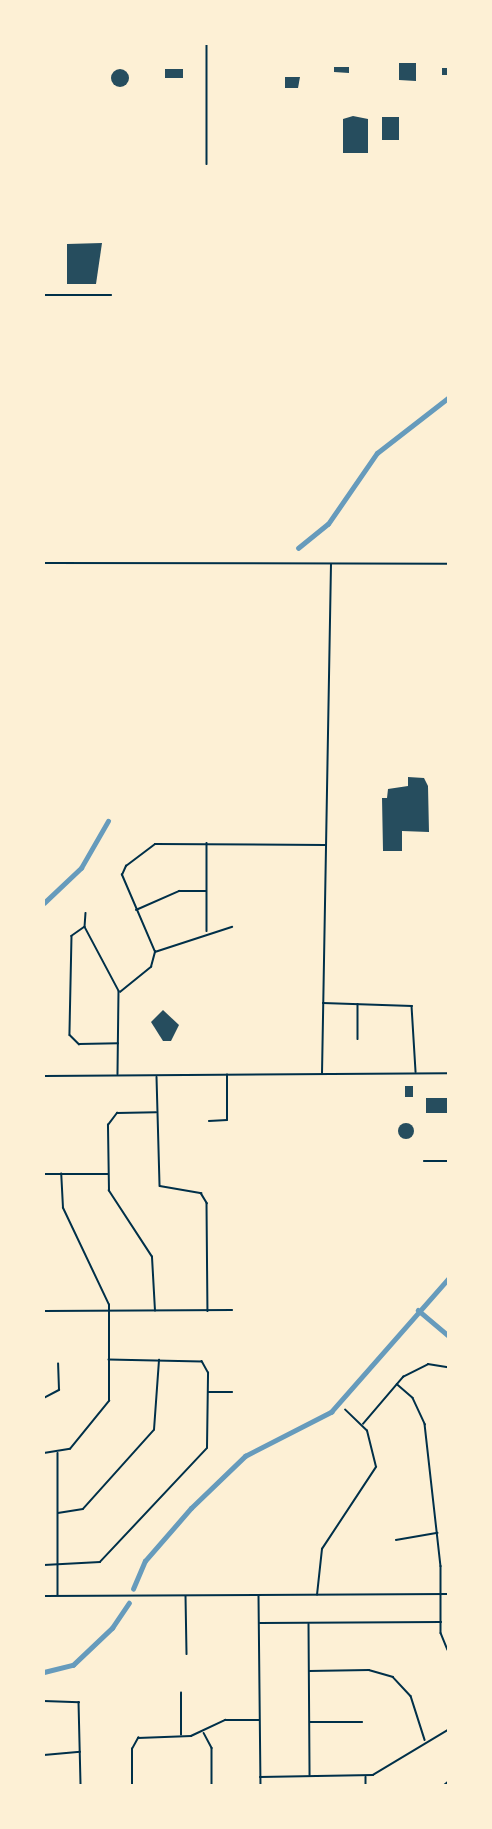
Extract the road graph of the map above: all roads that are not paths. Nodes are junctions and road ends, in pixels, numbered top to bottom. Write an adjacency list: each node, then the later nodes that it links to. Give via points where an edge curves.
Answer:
1 (207, 44): 2 (street)
2 (207, 164)
3 (44, 295): 4 (street)
4 (111, 296)
5 (44, 563): 6 (street)
6 (331, 564): 7 (street); 9 (street)
7 (448, 564)
8 (207, 842): 9 (street); 10 (street); 11 (street, via 155,844 123,872)
9 (326, 845): 19 (street)
10 (207, 891): 11 (street, via 179,891); 15 (street)
11 (135, 910): 16 (street)
12 (86, 913): 13 (street)
13 (85, 927): 17 (street); 21 (street, via 72,936 71,1039 79,1044)
14 (232, 927): 15 (street)
15 (207, 932): 16 (street)
16 (155, 952): 17 (street, via 151,967)
17 (119, 992): 21 (street)
18 (358, 1003): 19 (street); 20 (street); 22 (street, via 412,1006)
19 (323, 1004): 25 (street)
20 (358, 1039)
21 (118, 1043): 26 (street)
22 (416, 1073): 23 (street); 25 (street)
23 (448, 1073)
24 (227, 1074): 25 (street); 27 (street); 30 (street, via 227,1120)
25 (322, 1074)
26 (118, 1075): 27 (street); 28 (street)
27 (156, 1075): 29 (street)
28 (44, 1076)
29 (157, 1113): 35 (street, via 111,1118); 40 (street, via 159,1186 194,1191 206,1199)
30 (209, 1121)
31 (424, 1161): 32 (street)
32 (448, 1161)
33 (44, 1174): 34 (street)
34 (61, 1174): 35 (street); 38 (street, via 63,1208)
35 (108, 1174): 39 (street, via 114,1205 152,1257)
36 (232, 1310): 40 (street)
37 (44, 1311): 38 (street)
38 (109, 1311): 39 (street); 41 (street)
39 (155, 1311): 40 (street)
40 (208, 1311)
41 (110, 1360): 42 (street); 52 (street, via 108,1406 70,1449)
42 (159, 1360): 46 (street, via 196,1360 207,1368); 53 (street, via 154,1430 83,1509)
43 (58, 1364): 48 (street, via 60,1385 55,1395)
44 (448, 1366): 45 (street, via 428,1364)
45 (397, 1384): 50 (street); 54 (street, via 413,1398 425,1424)
46 (208, 1392): 47 (street); 57 (street, via 204,1453 100,1562)
47 (232, 1392)
48 (44, 1398)
49 (345, 1410): 50 (street)
50 (362, 1424): 61 (street, via 374,1446 374,1475 322,1550)
51 (44, 1453): 52 (street)
52 (58, 1453): 53 (street)
53 (58, 1513): 57 (street)
54 (438, 1533): 55 (street); 58 (street)
55 (396, 1540)
56 (44, 1565): 57 (street)
57 (58, 1565): 63 (street)
58 (441, 1594): 59 (street); 61 (street); 65 (street)
59 (448, 1594)
60 (186, 1595): 63 (street); 64 (street); 69 (street)
61 (317, 1595): 64 (street)
62 (44, 1596): 63 (street)
63 (58, 1596)
64 (259, 1596): 66 (street)
65 (441, 1622): 67 (street); 68 (street)
66 (259, 1623): 67 (street); 73 (street)
67 (309, 1623): 70 (street)
68 (448, 1650)
69 (187, 1654)
70 (309, 1671): 74 (street); 79 (street, via 369,1670 393,1677 411,1696)
71 (181, 1693): 78 (street)
72 (44, 1701): 80 (street, via 77,1701)
73 (260, 1720): 77 (street, via 225,1720); 84 (street)
74 (309, 1722): 75 (street); 82 (street)
75 (362, 1722)
76 (448, 1730): 79 (street)
77 (204, 1733): 78 (street); 88 (street, via 212,1748)
78 (181, 1736): 87 (street, via 136,1740)
79 (426, 1741): 83 (street, via 386,1770)
80 (81, 1752): 81 (street); 86 (street)
81 (44, 1755)
82 (309, 1776): 83 (street); 84 (street)
83 (366, 1776): 90 (street)
84 (260, 1777): 89 (street)
85 (448, 1782): 91 (street)
86 (81, 1785)
87 (132, 1785)
88 (212, 1785)
89 (261, 1785)
90 (366, 1785)
91 (443, 1785)

